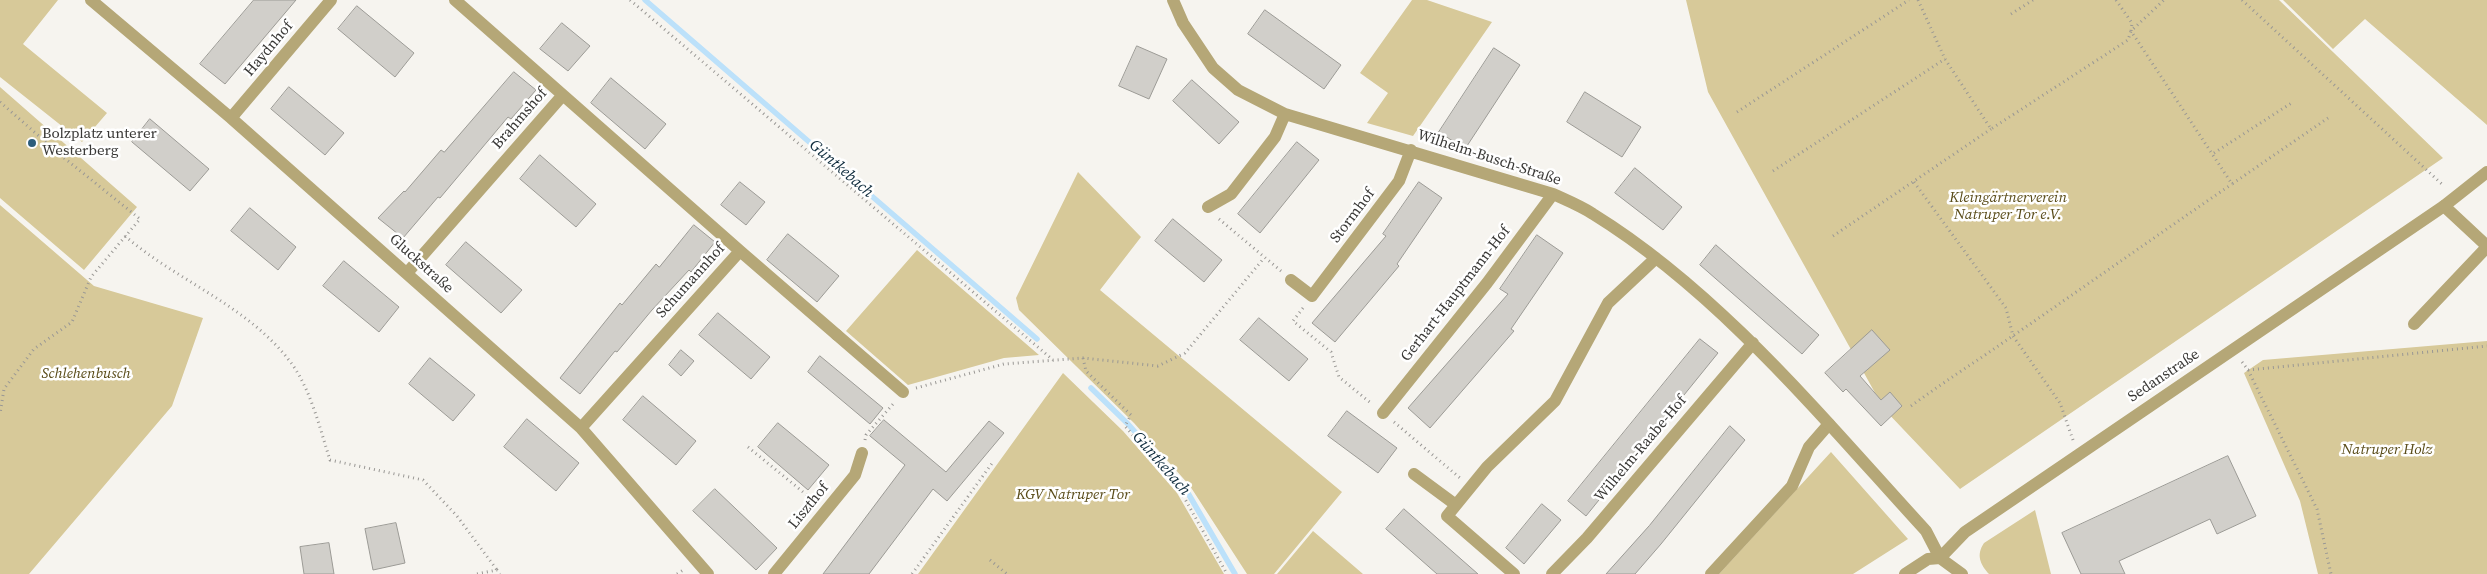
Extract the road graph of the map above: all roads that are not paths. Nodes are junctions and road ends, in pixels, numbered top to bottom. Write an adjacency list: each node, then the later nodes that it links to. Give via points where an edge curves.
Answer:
1 (91, 0): 7 (street, Gluckstraße)
2 (332, 0): 7 (street, Haydnhof)
3 (455, 0): 5 (street)
4 (1172, 0): 6 (street, Wilhelm-Busch-Straße, via 1213,68 1238,90)
5 (562, 96): 14 (street, Brahmshof); 16 (street, Brahmshof)
6 (1285, 114): 8 (street, Wilhelm-Busch-Straße); 12 (street, via 1274,137 1230,194)
7 (231, 118): 16 (street, Gluckstraße)
8 (1411, 150): 10 (street, Wilhelm-Busch-Straße); 17 (street, Stormhof, via 1399,180 1312,296)
9 (2487, 172): 11 (street, Sedanstraße)
10 (1552, 194): 15 (street, Wilhelm-Busch-Straße, via 1592,213); 21 (street, Gerhart-Hauptmann-Hof, via 1487,283)
11 (2444, 206): 13 (street); 27 (street, Sedanstraße, via 1966,532)
12 (1208, 207)
13 (2487, 246): 18 (street)
14 (740, 251): 20 (street, Schumannhof); 23 (street, Schumannhof)
15 (1656, 258): 19 (street, Wilhelm-Busch-Straße); 26 (street, via 1608,304 1555,401 1487,467)
16 (406, 273): 23 (street, Gluckstraße)
17 (1292, 280)
18 (2414, 324)
19 (1753, 343): 22 (street, Wilhelm-Busch-Straße); 31 (street, Wilhelm-Raabe-Hof, via 1587,538)
20 (904, 392)
21 (1383, 413)
22 (1829, 424): 27 (street, Wilhelm-Busch-Straße, via 1926,531); 32 (street, via 1809,447 1792,486)
23 (581, 428): 28 (street, Gluckstraße)
24 (862, 453): 29 (street, Liszthof, via 855,475)
25 (1414, 474): 26 (street)
26 (1456, 505): 30 (street, via 1447,516)
27 (1940, 558): 33 (street, Sedanstraße, via 1928,559); 34 (street)
28 (708, 574)
29 (774, 574)
30 (1514, 574)
31 (1552, 574)
32 (1711, 574)
33 (1905, 574)
34 (1962, 574)

